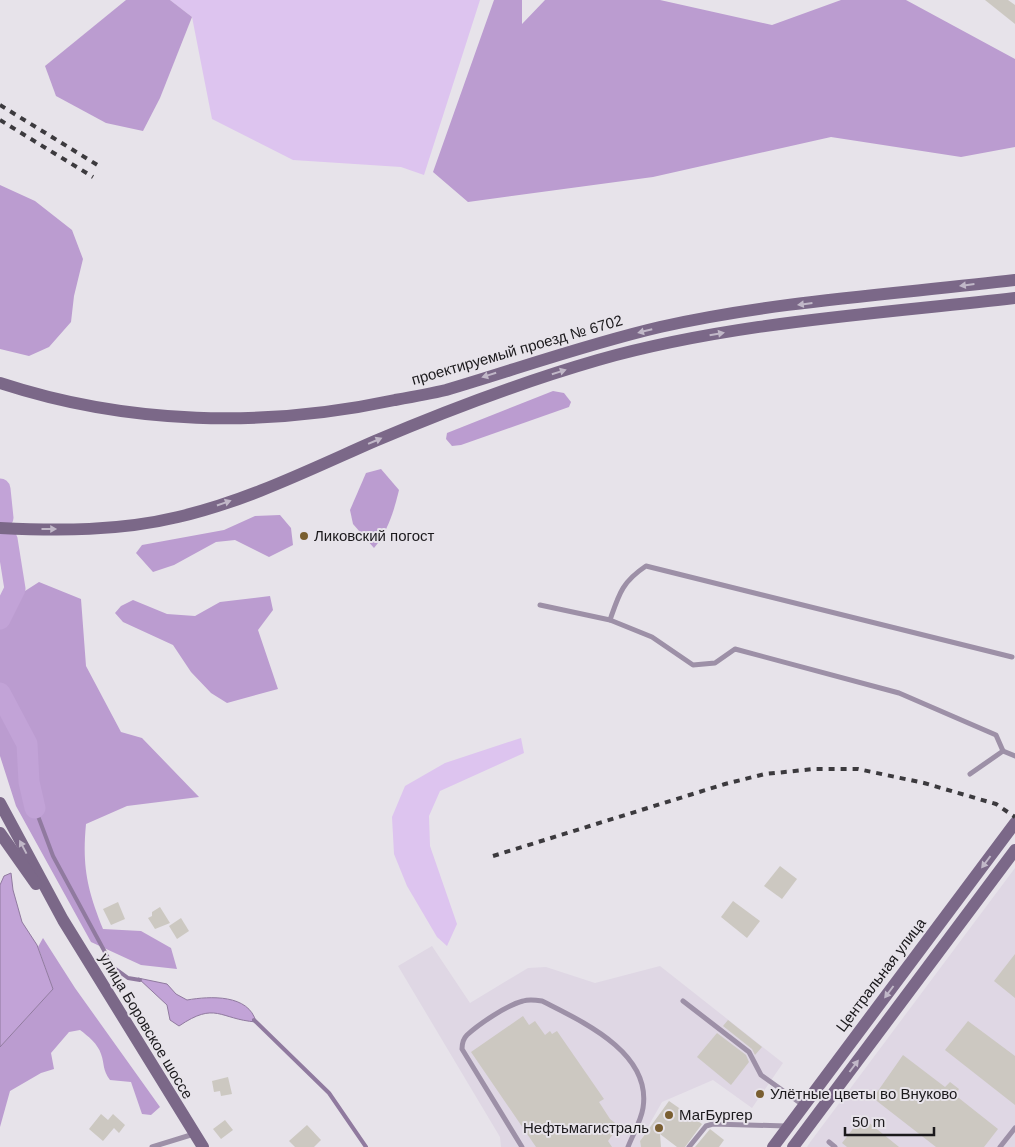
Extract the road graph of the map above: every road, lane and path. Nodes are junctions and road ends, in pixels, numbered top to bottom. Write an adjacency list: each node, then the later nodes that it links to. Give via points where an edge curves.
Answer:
1 (1015, 280): 3 (main road, проектируемый проезд № 6702, one-way to 3, via 710,317 609,340 444,390 365,407 294,416 228,419 152,415 82,404)
2 (1015, 298): 4 (main road, one-way to 2, via 92,528 178,517 254,493 508,387 598,360 739,330)
3 (0, 383)
4 (0, 528)
5 (540, 605): 6 (lane)
6 (610, 620): 7 (lane, via 621,589 632,575 646,566); 8 (lane, via 652,637 694,664 715,662 735,649 899,693 996,735)
7 (1012, 657)
8 (1003, 751): 9 (lane); 10 (lane)
9 (1015, 756)
10 (970, 774)
11 (0, 803): 15 (main road, one-way to 11)
12 (1015, 823): 17 (main road, Центральная улица, one-way to 17)
13 (0, 833): 15 (main road)
14 (1015, 850): 28 (main road, one-way to 14)
15 (63, 920): 20 (main road, улица Боровское шоссе)
16 (683, 1001): 17 (lane, via 749,1052 761,1075)
17 (804, 1106): 18 (main road, Центральная улица)
18 (789, 1126): 26 (lane, via 713,1124 706,1126); 27 (main road, Центральная улица)
19 (1015, 1128): 30 (lane)
20 (194, 1134): 22 (lane); 23 (main road, улица Боровское шоссе)
21 (829, 1142): 29 (lane)
22 (152, 1147)
23 (203, 1147)
24 (522, 1147): 25 (lane, via 462,1049 462,1043 466,1036 503,1010 533,1000 542,1001 599,1031 629,1060 641,1082 644,1097 639,1121)
25 (628, 1147)
26 (689, 1147)
27 (773, 1147)
28 (793, 1147)
29 (835, 1147)
30 (1000, 1147)

